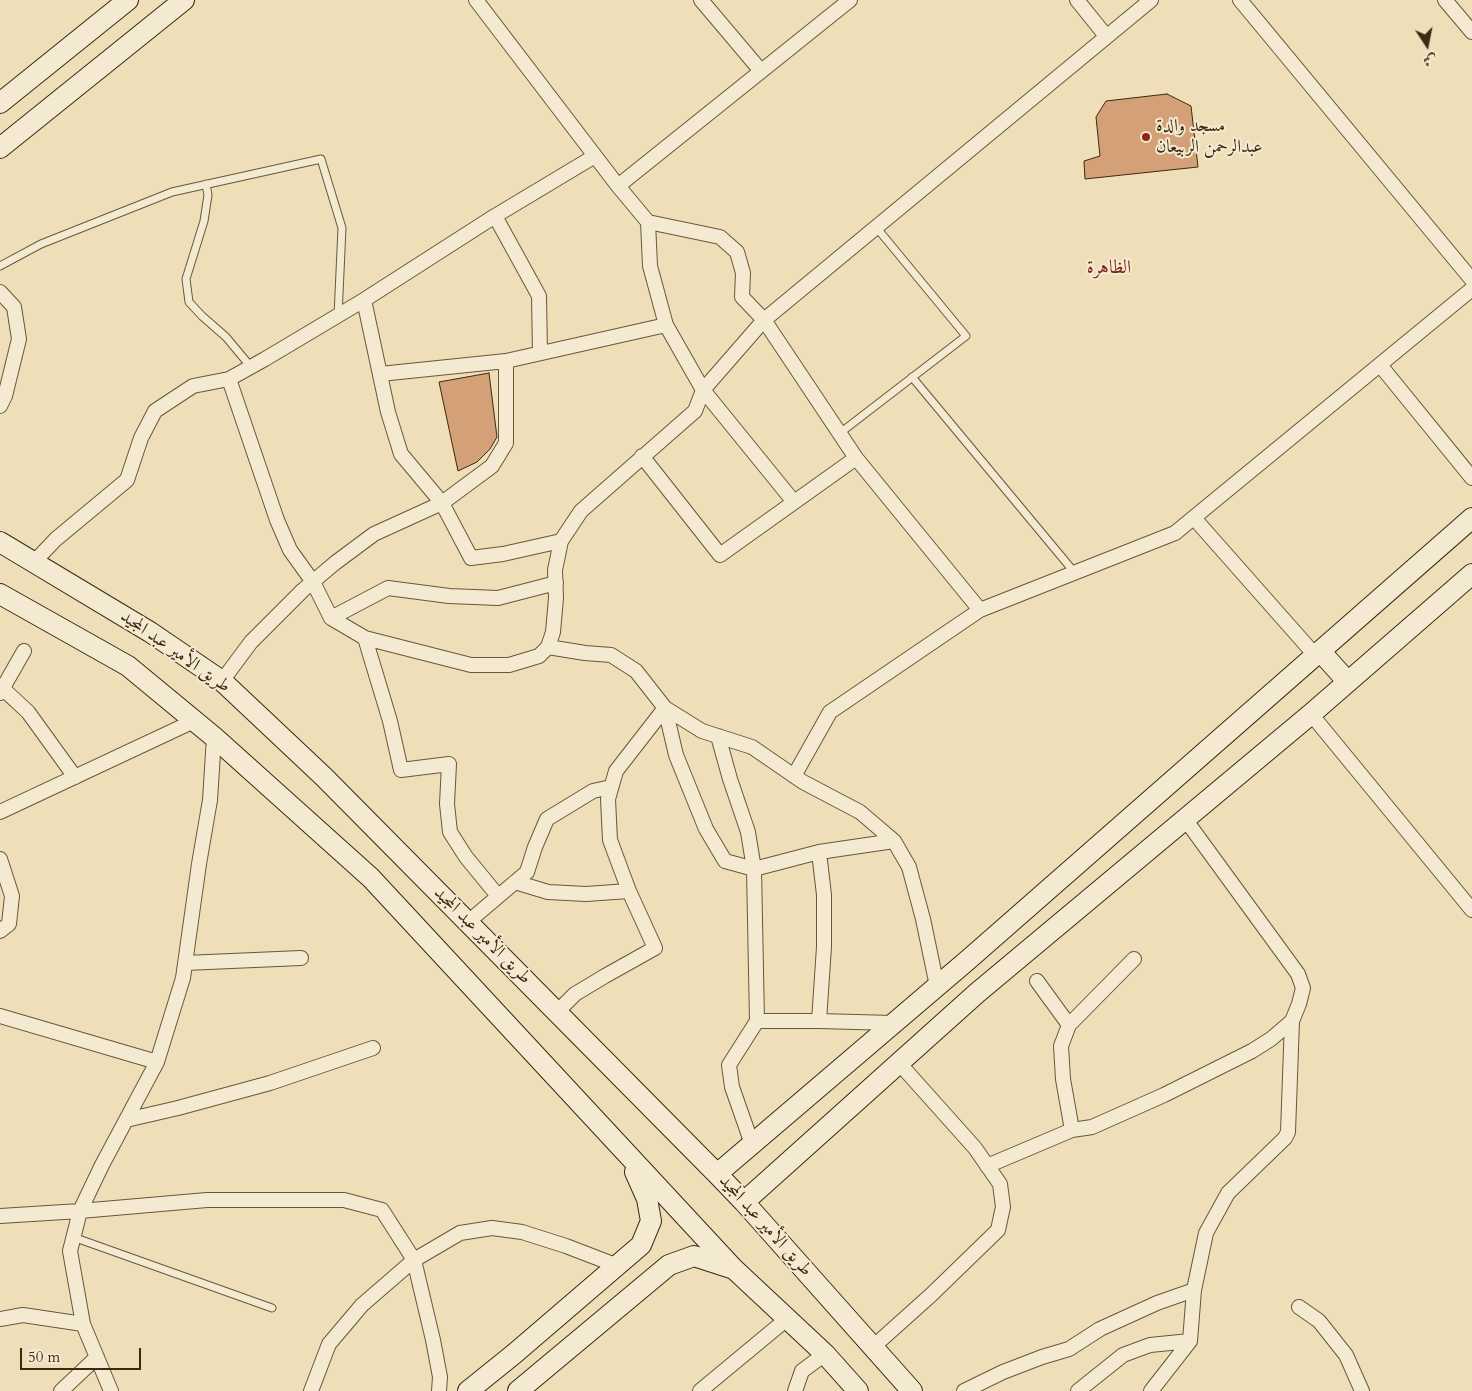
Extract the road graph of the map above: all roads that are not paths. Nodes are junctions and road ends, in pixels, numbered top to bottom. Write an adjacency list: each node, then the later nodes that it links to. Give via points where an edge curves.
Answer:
1 (128, 0): 13 (main road)
2 (184, 0): 14 (main road)
3 (476, 0): 15 (street)
4 (701, 0): 12 (street)
5 (850, 0): 12 (street)
6 (1077, 0): 11 (street)
7 (1151, 0): 11 (street)
8 (1240, 0): 22 (street)
9 (1445, 0): 10 (street)
10 (1472, 32)
11 (1106, 36): 20 (street)
12 (761, 71): 17 (street)
13 (0, 103)
14 (0, 148)
15 (595, 156): 17 (street); 18 (street)
16 (206, 184): 21 (lane, via 172,192 41,244); 26 (lane, via 321,159 342,228); 32 (lane, via 208,194 204,221 186,279 189,302)
17 (618, 186): 19 (street)
18 (495, 216): 25 (street); 29 (street, via 539,296)
19 (648, 222): 27 (street, via 720,237 737,252 743,274 742,297); 28 (street, via 650,266)
20 (876, 227): 27 (street); 34 (lane, via 966,336)
21 (0, 266)
22 (1472, 280)
23 (1472, 289): 31 (street)
24 (0, 292): 37 (street, via 14,307 19,339)
25 (364, 300): 26 (street); 33 (street)
26 (338, 316): 32 (street)
27 (764, 320): 36 (street); 38 (street)
28 (666, 324): 29 (street); 36 (street)
29 (540, 353): 30 (street)
30 (506, 361): 33 (street); 43 (street, via 506,443 492,466)
31 (1380, 365): 41 (street); 44 (street)
32 (251, 366): 35 (street)
33 (380, 374): 43 (street, via 401,454)
34 (912, 377): 38 (lane); 49 (lane)
35 (229, 378): 48 (street, via 193,386 155,411 141,438 127,480 56,539); 51 (street, via 277,520 290,550)
36 (703, 390): 39 (street, via 695,411); 42 (street)
37 (0, 406)
38 (840, 433): 40 (street)
39 (642, 456): 42 (street, via 720,555); 46 (street, via 581,511)
40 (856, 458): 42 (street); 54 (street)
41 (1472, 478)
42 (794, 502)
43 (442, 503): 46 (street, via 471,558); 51 (street, via 374,534)
44 (1194, 518): 49 (street, via 1175,533); 59 (street)
45 (1472, 518): 59 (main road)
46 (561, 540): 52 (street)
47 (0, 542): 48 (main road, طريق الأمير عبد المجيد)
48 (34, 562): 60 (main road, طريق الأمير عبد المجيد, via 150,632)
49 (1074, 573): 54 (street)
50 (1472, 574): 61 (main road)
51 (313, 582): 55 (street); 60 (street, via 251,642)
52 (556, 583): 55 (street, via 498,598 388,588); 57 (street, via 553,632)
53 (0, 594): 65 (main road, via 128,666)
54 (980, 610): 68 (street, via 830,712)
55 (331, 618): 56 (street)
56 (365, 638): 57 (street, via 470,665 510,666 539,656); 79 (street, via 401,770 449,764 447,804 450,832)
57 (548, 647): 63 (street, via 611,655 636,671)
58 (24, 651): 62 (street)
59 (1318, 653): 61 (main road); 87 (main road)
60 (222, 681): 81 (main road, طريق الأمير عبد المجيد, via 324,777)
61 (1348, 682): 64 (main road)
62 (1, 689): 69 (street, via 28,712)
63 (665, 708): 66 (street, via 702,731); 70 (street, via 616,771); 76 (street, via 676,755 706,829 726,861)
64 (1311, 714): 72 (main road); 80 (street)
65 (194, 721): 67 (main road); 69 (street)
66 (718, 736): 68 (street, via 752,747); 76 (street, via 748,832)
67 (214, 737): 85 (street, via 210,800); 101 (main road, via 371,878)
68 (794, 776): 73 (street, via 860,812)
69 (75, 777): 71 (street)
70 (611, 787): 77 (street, via 593,791 547,819 527,872); 78 (street, via 608,800 610,840)
71 (0, 812)
72 (1185, 820): 92 (street, via 1298,974 1303,988); 97 (main road, via 977,993)
73 (894, 842): 74 (street); 87 (street, via 908,867)
74 (819, 852): 76 (street); 91 (street, via 824,894 824,947)
75 (0, 859): 82 (street, via 12,896 9,924)
76 (754, 869): 90 (street)
77 (515, 882): 78 (street, via 548,892); 79 (street)
78 (629, 891): 88 (street, via 655,948 575,994)
79 (498, 896): 81 (street)
80 (1472, 910)
81 (468, 922): 88 (main road, طريق الأمير عبد المجيد)
82 (0, 931)
83 (301, 958): 85 (street)
84 (1134, 959): 94 (street)
85 (185, 963): 96 (street)
86 (1037, 981): 94 (street)
87 (937, 986): 93 (main road)
88 (557, 1012): 103 (main road, طريق الأمير عبد المجيد)
89 (0, 1016): 96 (street)
90 (757, 1021): 91 (street); 100 (street, via 728,1065 732,1087)
91 (819, 1021): 93 (street)
92 (1292, 1021): 99 (street, via 1252,1051 1199,1078 1100,1123); 111 (street, via 1288,1132 1228,1193 1206,1233)
93 (893, 1023): 100 (main road)
94 (1069, 1025): 99 (street, via 1061,1046)
95 (373, 1048): 98 (street, via 270,1083)
96 (157, 1062): 98 (street)
97 (899, 1063): 102 (street, via 975,1148); 104 (main road)
98 (126, 1120): 105 (street)
99 (1072, 1130): 102 (street)
100 (752, 1144): 103 (main road)
101 (630, 1158): 109 (main road, via 647,1199 651,1221 642,1245); 110 (main road)
102 (987, 1166): 118 (street, via 1000,1184 1003,1207 998,1230)
103 (717, 1174): 104 (main road, طريق الأمير عبد المجيد)
104 (744, 1202): 118 (main road, طريق الأمير عبد المجيد)
105 (80, 1211): 106 (street); 107 (street); 108 (street, via 207,1200 344,1200 382,1210)
106 (0, 1216)
107 (74, 1237): 113 (lane); 116 (street, via 70,1251)
108 (414, 1260): 109 (street, via 460,1233 492,1228 522,1232); 123 (street, via 362,1304 329,1344); 124 (street, via 440,1377)
109 (618, 1266): 125 (main road)
110 (733, 1268): 114 (main road); 126 (main road, via 694,1256 670,1265)
111 (1194, 1290): 117 (street); 131 (street, via 1100,1329 1069,1349 1003,1372)
112 (1299, 1307): 134 (street, via 1319,1321 1346,1354)
113 (272, 1308)
114 (788, 1318): 119 (main road); 127 (street)
115 (0, 1319): 116 (street, via 23,1315)
116 (82, 1324): 120 (street)
117 (1190, 1342): 132 (street, via 1150,1345 1123,1355); 133 (street)
118 (873, 1347): 130 (main road, طريق الأمير عبد المجيد)
119 (824, 1354): 128 (street, via 802,1371); 129 (main road)
120 (97, 1357): 121 (street); 122 (street)
121 (61, 1391)
122 (111, 1391)
123 (311, 1391)
124 (439, 1391)
125 (468, 1391)
126 (518, 1391)
127 (700, 1391)
128 (795, 1391)
129 (858, 1391)
130 (912, 1391)
131 (964, 1391)
132 (1078, 1391)
133 (1151, 1391)
134 (1362, 1391)

